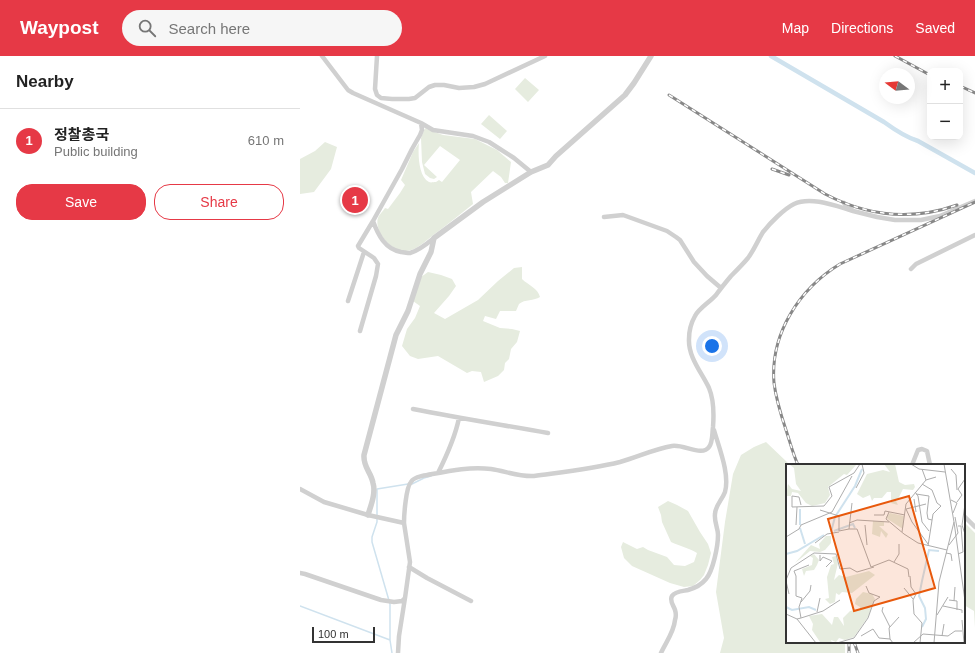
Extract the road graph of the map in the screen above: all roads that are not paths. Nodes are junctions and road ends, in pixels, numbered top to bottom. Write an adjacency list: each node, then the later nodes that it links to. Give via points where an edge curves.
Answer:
1 (322, 56): 5 (street, via 352,93)
2 (377, 56): 3 (street, via 377,95 381,98 409,99 429,87 444,85 459,88 485,84)
3 (545, 56)
4 (651, 56): 6 (street, via 625,95 548,165)
5 (421, 123): 6 (street, via 433,130 474,136 489,142); 11 (street, via 420,135)
6 (531, 172): 13 (street, via 483,202)
7 (975, 200): 9 (street, via 940,216 921,220 895,220)
8 (844, 203): 9 (street)
9 (853, 211): 16 (street, via 815,201 793,204 763,232 747,260)
10 (604, 216): 16 (street, via 623,214 676,237 694,262)
11 (373, 221): 13 (street, via 382,240 396,251 410,253); 14 (street, via 358,246)
12 (975, 235): 15 (street, via 916,264)
13 (434, 238): 27 (street, via 431,252 396,336 364,455 374,492)
14 (364, 252): 17 (street); 18 (street, via 374,258 378,268)
15 (911, 269)
16 (721, 288): 21 (street, via 696,314 688,340 692,356 710,390)
17 (348, 301)
18 (360, 331)
19 (413, 409): 20 (street)
20 (460, 418): 22 (street); 25 (street, via 452,445)
21 (713, 427): 25 (street, via 712,442 704,451 671,446 605,466 527,477 482,468); 36 (street, via 724,460 726,482 725,491 715,512 718,534 715,554 705,581 672,596 675,619)
22 (548, 433)
23 (912, 464): 24 (street, via 918,450 922,449 927,451)
24 (930, 464)
25 (438, 473): 29 (street, via 415,478 409,484)
26 (300, 489): 27 (street, via 324,502)
27 (368, 515): 29 (street)
28 (965, 517): 30 (street)
29 (404, 523): 31 (street)
30 (975, 527)
31 (410, 567): 33 (street); 34 (street)
32 (300, 573): 33 (street, via 389,602 402,601)
33 (405, 598): 35 (street)
34 (471, 601)
35 (398, 653)
36 (661, 653)

